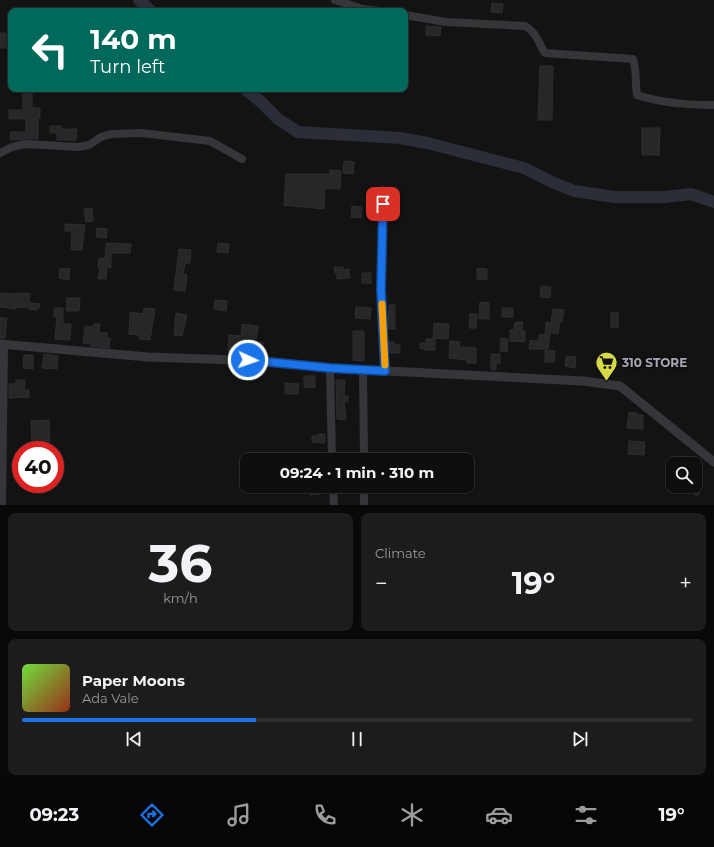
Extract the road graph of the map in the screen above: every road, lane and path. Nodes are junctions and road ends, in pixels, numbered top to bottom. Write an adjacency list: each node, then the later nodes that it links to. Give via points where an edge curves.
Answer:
1 (335, 0): 2 (street)
2 (360, 8)
3 (408, 16): 4 (street, via 446,22 525,26 532,30 545,53 632,59 636,67 637,95 650,99)
4 (714, 105)
5 (0, 153): 6 (street, via 25,144 79,147 111,134 141,133 210,141)
6 (242, 159)
7 (384, 190): 11 (street, via 381,289)
8 (2, 345): 9 (street, via 148,357 262,361); 17 (street)
9 (330, 368): 10 (street); 12 (street)
10 (363, 370): 11 (street); 13 (street)
11 (385, 371): 14 (street, via 584,380 620,386)
12 (332, 453)
13 (364, 453)
14 (714, 462)
15 (333, 493): 18 (street)
16 (364, 493): 19 (street)
17 (2, 505)
18 (334, 505)
19 (364, 505)

